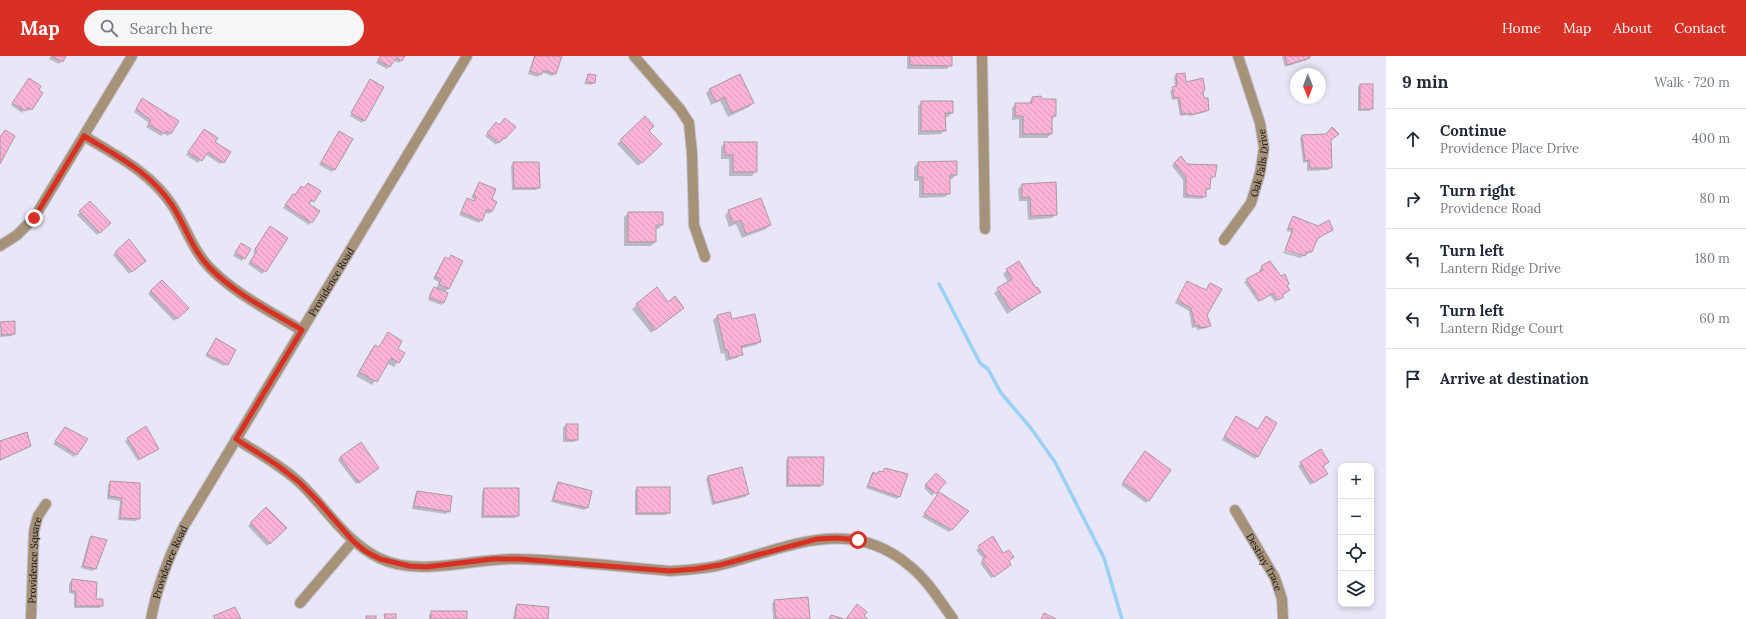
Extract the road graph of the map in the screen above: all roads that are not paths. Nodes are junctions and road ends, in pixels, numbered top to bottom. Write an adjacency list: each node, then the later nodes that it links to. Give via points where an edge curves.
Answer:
1 (132, 56): 6 (street)
2 (467, 56): 11 (street, Providence Road)
3 (634, 56): 10 (street, via 689,123 694,225)
4 (982, 56): 7 (street)
5 (1238, 56): 8 (street, Oak Falls Drive, via 1260,123 1264,148 1251,203)
6 (84, 136): 9 (street, via 34,218 17,235); 11 (street, via 134,166 155,183 172,205 196,250 221,278 240,293)
7 (985, 229)
8 (1224, 240)
9 (0, 246)
10 (705, 257)
11 (302, 330): 12 (street, Providence Road)
12 (236, 439): 15 (street, via 299,482); 18 (street, Providence Road, via 169,556)
13 (46, 504): 17 (street, Providence Square, via 38,516 34,531)
14 (1235, 510): 20 (street, Destiny Trace, via 1275,578 1282,599)
15 (353, 541): 16 (street); 19 (street, via 380,559 409,566 426,567 493,559 519,559 670,571 720,565 817,539 858,540 886,550 913,568)
16 (300, 603)
17 (31, 619)
18 (151, 619)
19 (953, 619)
20 (1283, 619)

